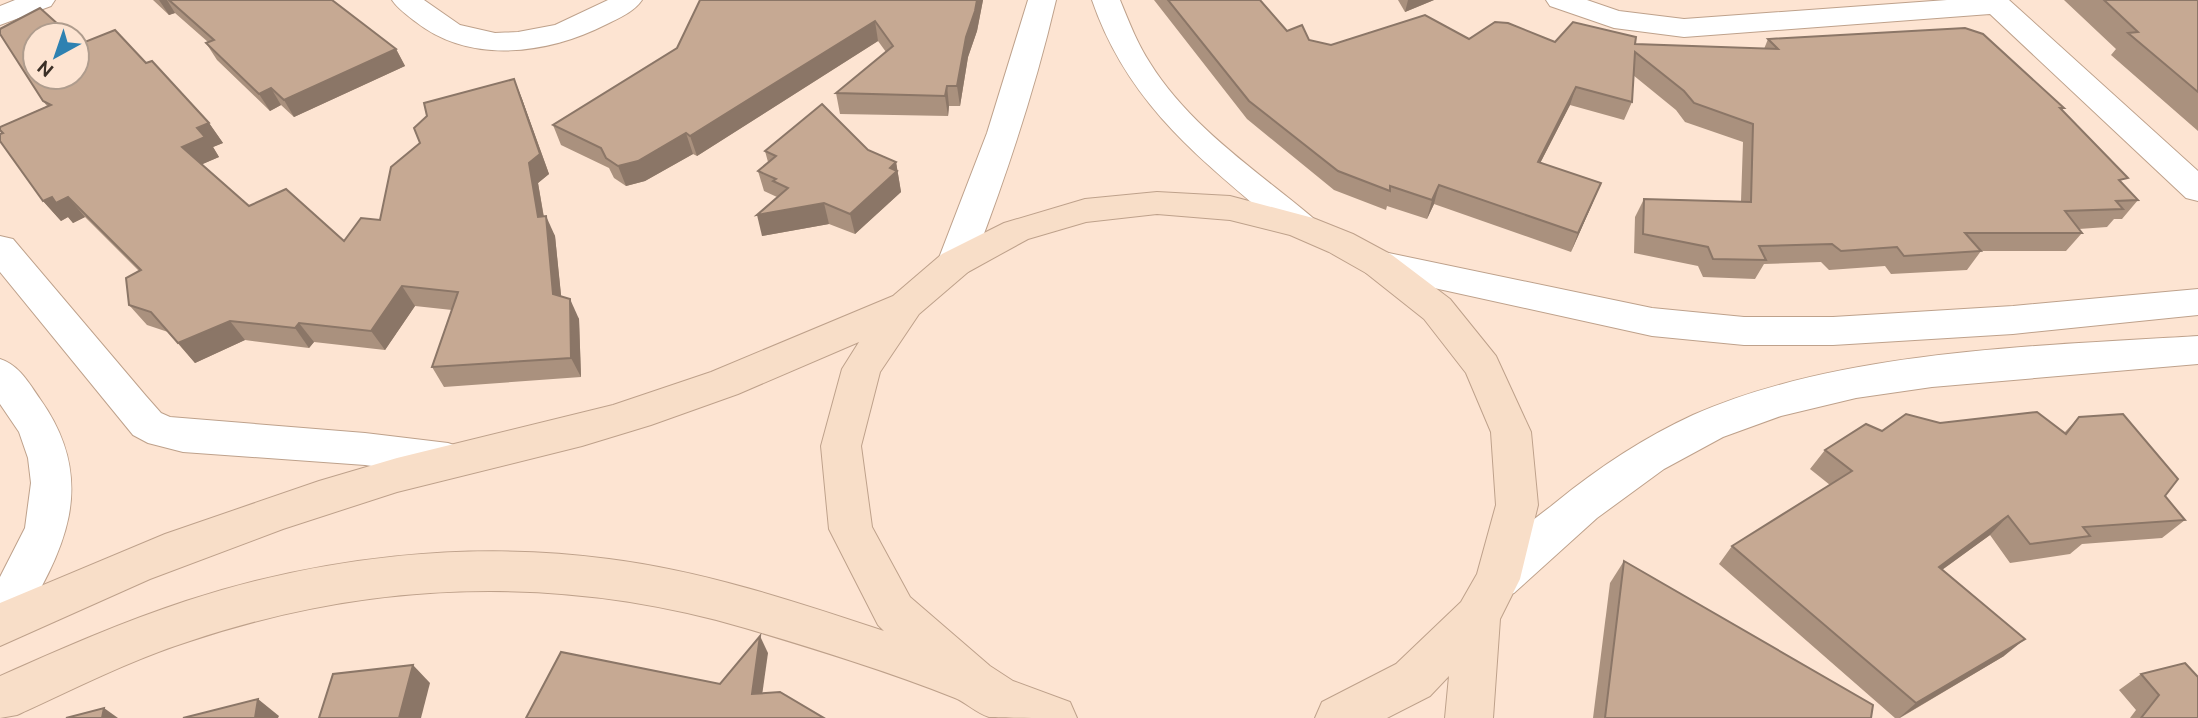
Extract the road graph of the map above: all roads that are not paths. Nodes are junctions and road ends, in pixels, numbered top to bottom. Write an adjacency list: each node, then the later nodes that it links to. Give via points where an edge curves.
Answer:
1 (41, 0): 8 (street)
2 (406, 0): 3 (street, via 449,31 490,42 527,42 583,24)
3 (628, 0)
4 (1042, 0): 12 (street, via 1007,126)
5 (1106, 0): 10 (street, via 1126,51 1146,82 1173,113)
6 (1560, 0): 7 (street, via 1614,19 1684,28)
7 (1995, 3): 9 (street)
8 (0, 16)
9 (2198, 190)
10 (1300, 226): 12 (street, via 1230,208 1157,203 1084,211 1016,231); 13 (street)
11 (0, 248): 18 (street, via 132,407 162,432)
12 (955, 263): 15 (street)
13 (1379, 264): 14 (street, via 1651,322 1744,331 1833,331 2014,320); 19 (street, via 1437,309 1482,366 1511,432 1517,505)
14 (2198, 302)
15 (906, 305): 18 (street, via 718,386 612,421); 23 (street, via 861,369 841,446 851,529 894,611)
16 (2198, 350): 19 (street, via 1885,377 1811,391 1742,413 1675,442 1614,480 1556,526)
17 (0, 374): 20 (street, via 38,430 53,476 49,521 33,566)
18 (448, 460): 21 (street, via 290,508 149,559)
19 (1487, 597): 25 (street, via 1413,680); 26 (street)
20 (0, 616)
21 (0, 625)
22 (0, 699): 23 (street, via 215,613 382,576 463,571 546,572 664,588 737,606)
23 (997, 699): 24 (street)
24 (1053, 718)
25 (1339, 718)
26 (1469, 718)

